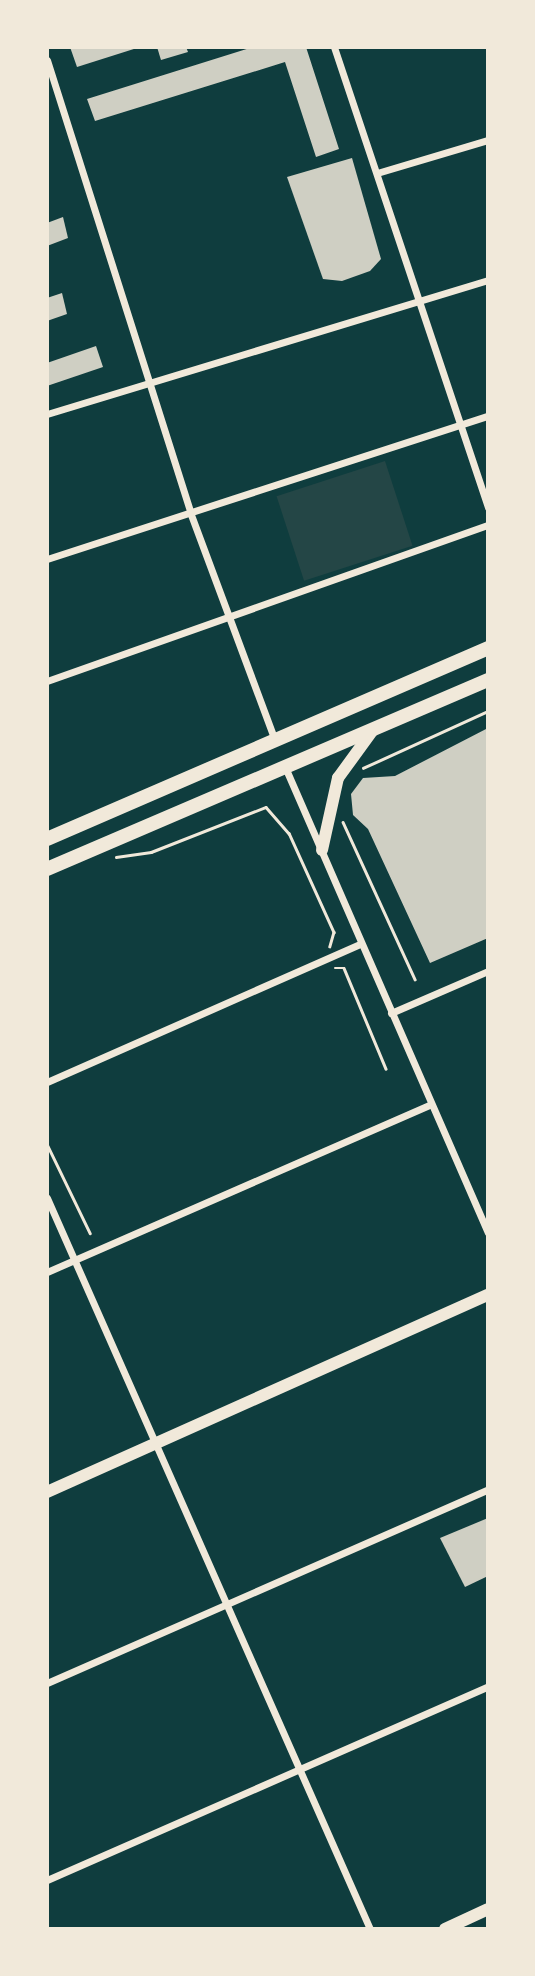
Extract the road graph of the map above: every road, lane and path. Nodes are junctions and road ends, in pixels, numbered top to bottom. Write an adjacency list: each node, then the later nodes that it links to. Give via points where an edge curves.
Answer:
1 (334, 47): 4 (street)
2 (47, 60): 7 (street)
3 (488, 140): 4 (street)
4 (377, 173): 6 (street)
5 (488, 280): 6 (street)
6 (421, 298): 7 (street); 10 (street)
7 (149, 379): 8 (street); 12 (street)
8 (47, 414)
9 (488, 416): 10 (street)
10 (461, 424): 11 (street); 12 (street)
11 (488, 508)
12 (190, 512): 14 (street); 15 (street)
13 (488, 525): 15 (street)
14 (47, 559)
15 (230, 614): 18 (street); 21 (street)
16 (488, 648): 21 (main road)
17 (488, 680): 20 (main road)
18 (47, 681)
19 (488, 711): 23 (path)
20 (373, 730): 22 (main road); 26 (street, via 338,778)
21 (275, 740): 22 (main road); 25 (main road)
22 (285, 766): 26 (street); 28 (main road)
23 (351, 774)
24 (341, 816): 33 (path)
25 (47, 839)
26 (322, 850): 30 (street)
27 (103, 862): 29 (path, via 152,852 266,807 289,833)
28 (47, 869)
29 (334, 932)
30 (360, 944): 34 (street); 36 (street)
31 (330, 970): 35 (path, via 344,968)
32 (488, 971): 34 (street)
33 (415, 979)
34 (391, 1013): 37 (street)
35 (386, 1069)
36 (47, 1082)
37 (431, 1104): 41 (street); 42 (street)
38 (47, 1144): 40 (path)
39 (47, 1198): 42 (street)
40 (90, 1233)
41 (488, 1233)
42 (73, 1261): 43 (street); 45 (street)
43 (47, 1272)
44 (488, 1295): 45 (street)
45 (156, 1445): 47 (street); 48 (street)
46 (488, 1489): 48 (street)
47 (47, 1492)
48 (221, 1603): 49 (street); 51 (street)
49 (47, 1683)
50 (488, 1686): 51 (street)
51 (298, 1768): 52 (street); 54 (street)
52 (47, 1880)
53 (488, 1909): 55 (street)
54 (370, 1929)
55 (445, 1929)

